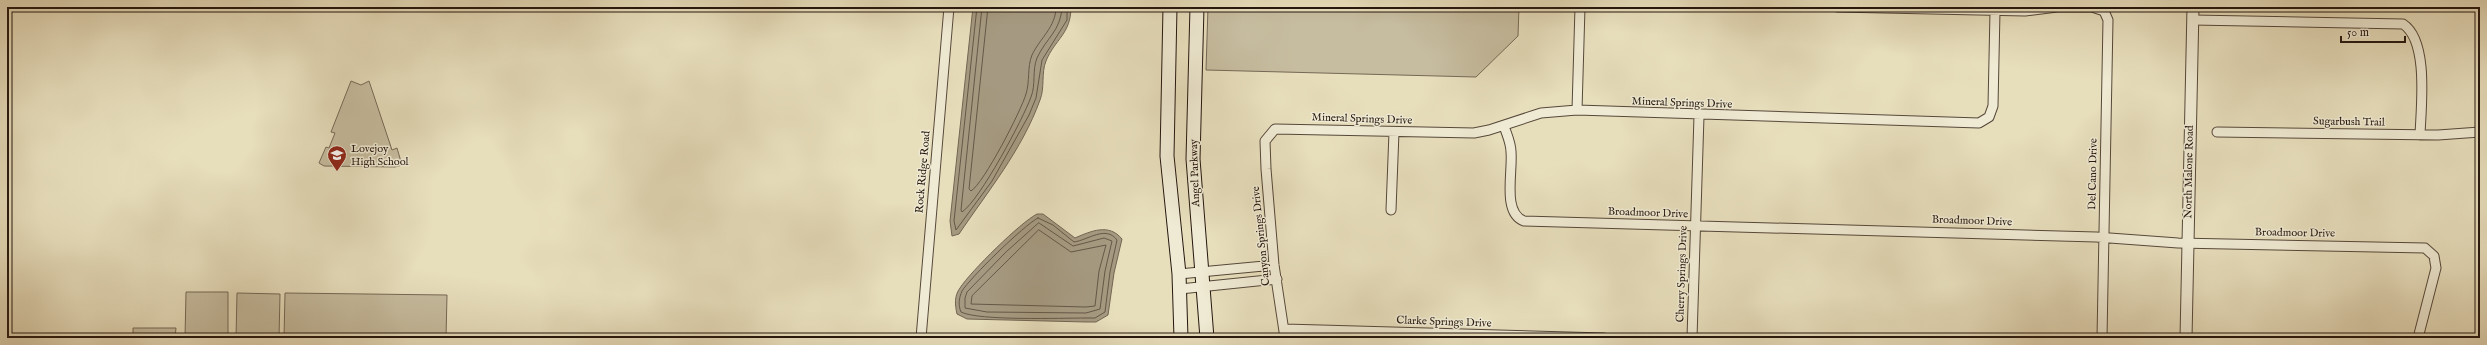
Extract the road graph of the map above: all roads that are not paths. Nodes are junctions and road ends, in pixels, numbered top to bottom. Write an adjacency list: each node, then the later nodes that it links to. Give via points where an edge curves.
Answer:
1 (949, 7): 29 (street, Rock Ridge Road)
2 (1170, 7): 24 (main road, via 1167,156)
3 (1197, 7): 23 (main road, Angel Parkway, via 1193,159)
4 (1580, 7): 10 (street)
5 (1838, 7): 7 (street)
6 (2193, 7): 9 (street, North Malone Road)
7 (1924, 8): 8 (street)
8 (1995, 11): 11 (street, Mineral Springs Drive, via 1993,106 1989,117 1979,123); 20 (street, Del Cano Drive, via 2096,7 2104,12 2108,20)
9 (2193, 20): 17 (street, via 2404,24 2412,32 2419,51 2422,84); 21 (street, North Malone Road)
10 (1578, 110): 11 (street, Mineral Springs Drive); 12 (street, Mineral Springs Drive, via 1541,113)
11 (1699, 116): 19 (street, Cherry Springs Drive)
12 (1504, 126): 14 (street, Mineral Springs Drive, via 1457,134); 19 (street, Broadmoor Drive, via 1512,154 1511,206 1519,219)
13 (1270, 132): 14 (street, Mineral Springs Drive, via 1280,128); 22 (street, Canyon Springs Drive, via 1265,141)
14 (1394, 132): 18 (street)
15 (2217, 132): 17 (street, Sugarbush Trail)
16 (2480, 132): 17 (street, Sugarbush Trail)
17 (2420, 135)
18 (1391, 210)
19 (1696, 226): 20 (street, Broadmoor Drive); 33 (street, Cherry Springs Drive)
20 (2104, 237): 21 (street, Broadmoor Drive); 34 (street, Del Cano Drive)
21 (2187, 243): 35 (street, North Malone Road); 36 (street, Broadmoor Drive, via 2425,248 2434,256 2436,268)
22 (1274, 265): 23 (street); 25 (street, Canyon Springs Drive)
23 (1203, 271): 24 (street); 26 (main road, Angel Parkway)
24 (1179, 274): 27 (main road)
25 (1277, 279): 26 (street); 28 (street, Canyon Springs Drive)
26 (1204, 287): 27 (street); 31 (main road, Angel Parkway)
27 (1180, 289): 30 (main road)
28 (1285, 334): 32 (street, Clarke Springs Drive)
29 (921, 338)
30 (1182, 338)
31 (1207, 338)
32 (1604, 338)
33 (1692, 338)
34 (2102, 338)
35 (2186, 338)
36 (2418, 338)

